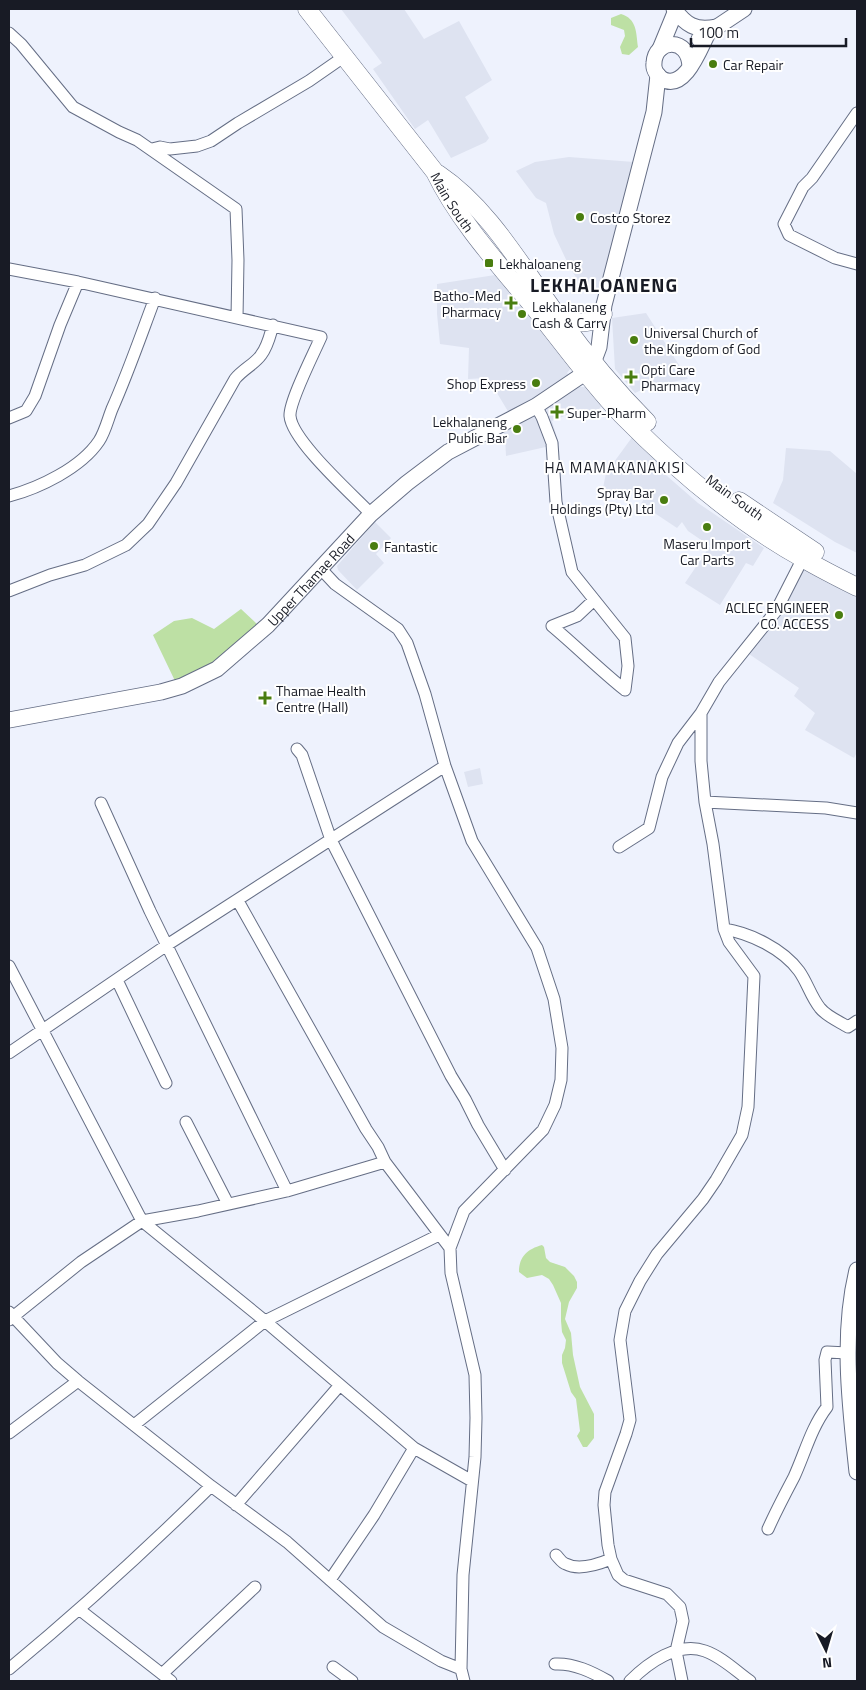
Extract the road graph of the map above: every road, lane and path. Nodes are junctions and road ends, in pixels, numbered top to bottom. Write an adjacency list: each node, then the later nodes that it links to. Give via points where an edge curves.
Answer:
1 (307, 9): 8 (main road)
2 (744, 9): 4 (main road)
3 (674, 11): 4 (main road, via 694,27); 6 (main road); 7 (main road)
4 (714, 30): 6 (main road); 9 (main road)
5 (9, 33): 14 (street, via 73,107)
6 (681, 47): 7 (main road, via 668,45); 9 (main road, via 689,57)
7 (660, 49): 10 (main road, via 654,57)
8 (345, 56): 14 (street, via 211,141 197,146); 15 (main road)
9 (690, 67): 11 (main road)
10 (658, 75): 11 (main road, via 664,80); 12 (main road)
11 (678, 80): 12 (main road)
12 (654, 112): 20 (main road)
13 (857, 113): 16 (street, via 803,187 784,224 789,235 835,258)
14 (152, 149): 22 (street, via 236,209)
15 (435, 172): 21 (main road, Main South, via 454,185 489,223); 24 (main road, Main South, via 446,195 499,265)
16 (857, 264)
17 (9, 269): 18 (street)
18 (78, 282): 19 (street); 26 (street, via 36,396 26,411)
19 (155, 298): 22 (street); 27 (street, via 99,441 69,469 29,490)
20 (603, 314): 21 (main road, via 586,324); 24 (main road, via 599,347)
21 (558, 317): 24 (main road, Main South)
22 (237, 318): 23 (street)
23 (273, 325): 28 (street, via 321,337 294,400 290,415 293,427 303,444); 33 (street, via 261,356 235,379 176,483 148,524 126,545 85,565)
24 (589, 368): 25 (main road, Upper Thamae Road); 29 (main road, Main South, via 684,460)
25 (536, 406): 28 (main road, Upper Thamae Road, via 448,452); 34 (street, via 552,443 556,502 572,572)
26 (9, 418)
27 (9, 496)
28 (371, 514): 30 (main road, Upper Thamae Road)
29 (805, 553): 31 (main road, Main South); 32 (main road, Main South); 35 (street, via 776,611 719,682)
30 (321, 568): 36 (main road, Upper Thamae Road, via 262,631 217,669 199,679 161,692); 38 (street, via 335,584 398,629 407,643)
31 (857, 575)
32 (857, 587)
33 (9, 591)
34 (594, 600): 34 (street, via 625,638 628,666 625,690 552,626 577,616)
35 (701, 713): 39 (street); 43 (street, via 678,744 662,777 649,828)
36 (9, 720)
37 (297, 750): 42 (street, via 302,755)
38 (445, 766): 42 (street); 55 (street, via 472,841 537,948 554,999 562,1048 561,1080 555,1105 543,1130)
39 (705, 802): 41 (street, via 826,808); 45 (street)
40 (101, 803): 46 (street)
41 (857, 813)
42 (331, 840): 44 (street); 55 (street, via 447,1067)
43 (620, 847)
44 (238, 900): 46 (street); 54 (street)
45 (724, 929): 49 (street, via 734,930 771,947 792,962 820,1009 848,1027); 76 (street, via 729,942 754,976 748,1107 742,1134 716,1180 657,1254 626,1311 620,1340 630,1420 604,1505)
46 (167, 945): 48 (street); 56 (street)
47 (9, 966): 50 (street)
48 (117, 980): 50 (street); 52 (street)
49 (857, 1021)
50 (42, 1031): 51 (street); 58 (street)
51 (9, 1053)
52 (166, 1083)
53 (186, 1122): 57 (street)
54 (385, 1162): 56 (street); 59 (street)
55 (505, 1170): 60 (street, via 464,1212)
56 (287, 1191): 57 (street)
57 (228, 1204): 58 (street)
58 (142, 1221): 62 (street); 63 (street)
59 (439, 1235): 60 (street); 63 (street)
60 (450, 1248): 71 (street, via 451,1273 475,1375)
61 (857, 1270): 64 (main road, via 852,1292)
62 (10, 1316): 65 (street)
63 (265, 1321): 66 (street); 67 (street)
64 (848, 1352): 70 (main road); 74 (street, via 827,1352 827,1407)
65 (78, 1381): 67 (street); 68 (street)
66 (340, 1385): 69 (street); 73 (street)
67 (134, 1425): 72 (street)
68 (9, 1433)
69 (414, 1448): 71 (street); 77 (street)
70 (857, 1472)
71 (472, 1481): 84 (street, via 463,1575)
72 (211, 1486): 73 (street); 79 (street)
73 (236, 1505): 77 (street, via 287,1542)
74 (768, 1529)
75 (556, 1556): 76 (street, via 565,1564 574,1566)
76 (611, 1559): 80 (street, via 624,1580 667,1594 680,1607 683,1621)
77 (330, 1580): 84 (street, via 383,1627)
78 (256, 1587): 85 (street)
79 (80, 1610): 83 (street); 85 (street)
80 (676, 1651): 90 (street, via 659,1658); 91 (street); 92 (street, via 704,1650)
81 (556, 1664): 89 (street, via 566,1663)
82 (333, 1667): 87 (street)
83 (9, 1669)
84 (461, 1669): 88 (street)
85 (162, 1674): 86 (street)
86 (171, 1681)
87 (352, 1681)
88 (464, 1681)
89 (608, 1681)
90 (630, 1681)
91 (682, 1681)
92 (750, 1681)

